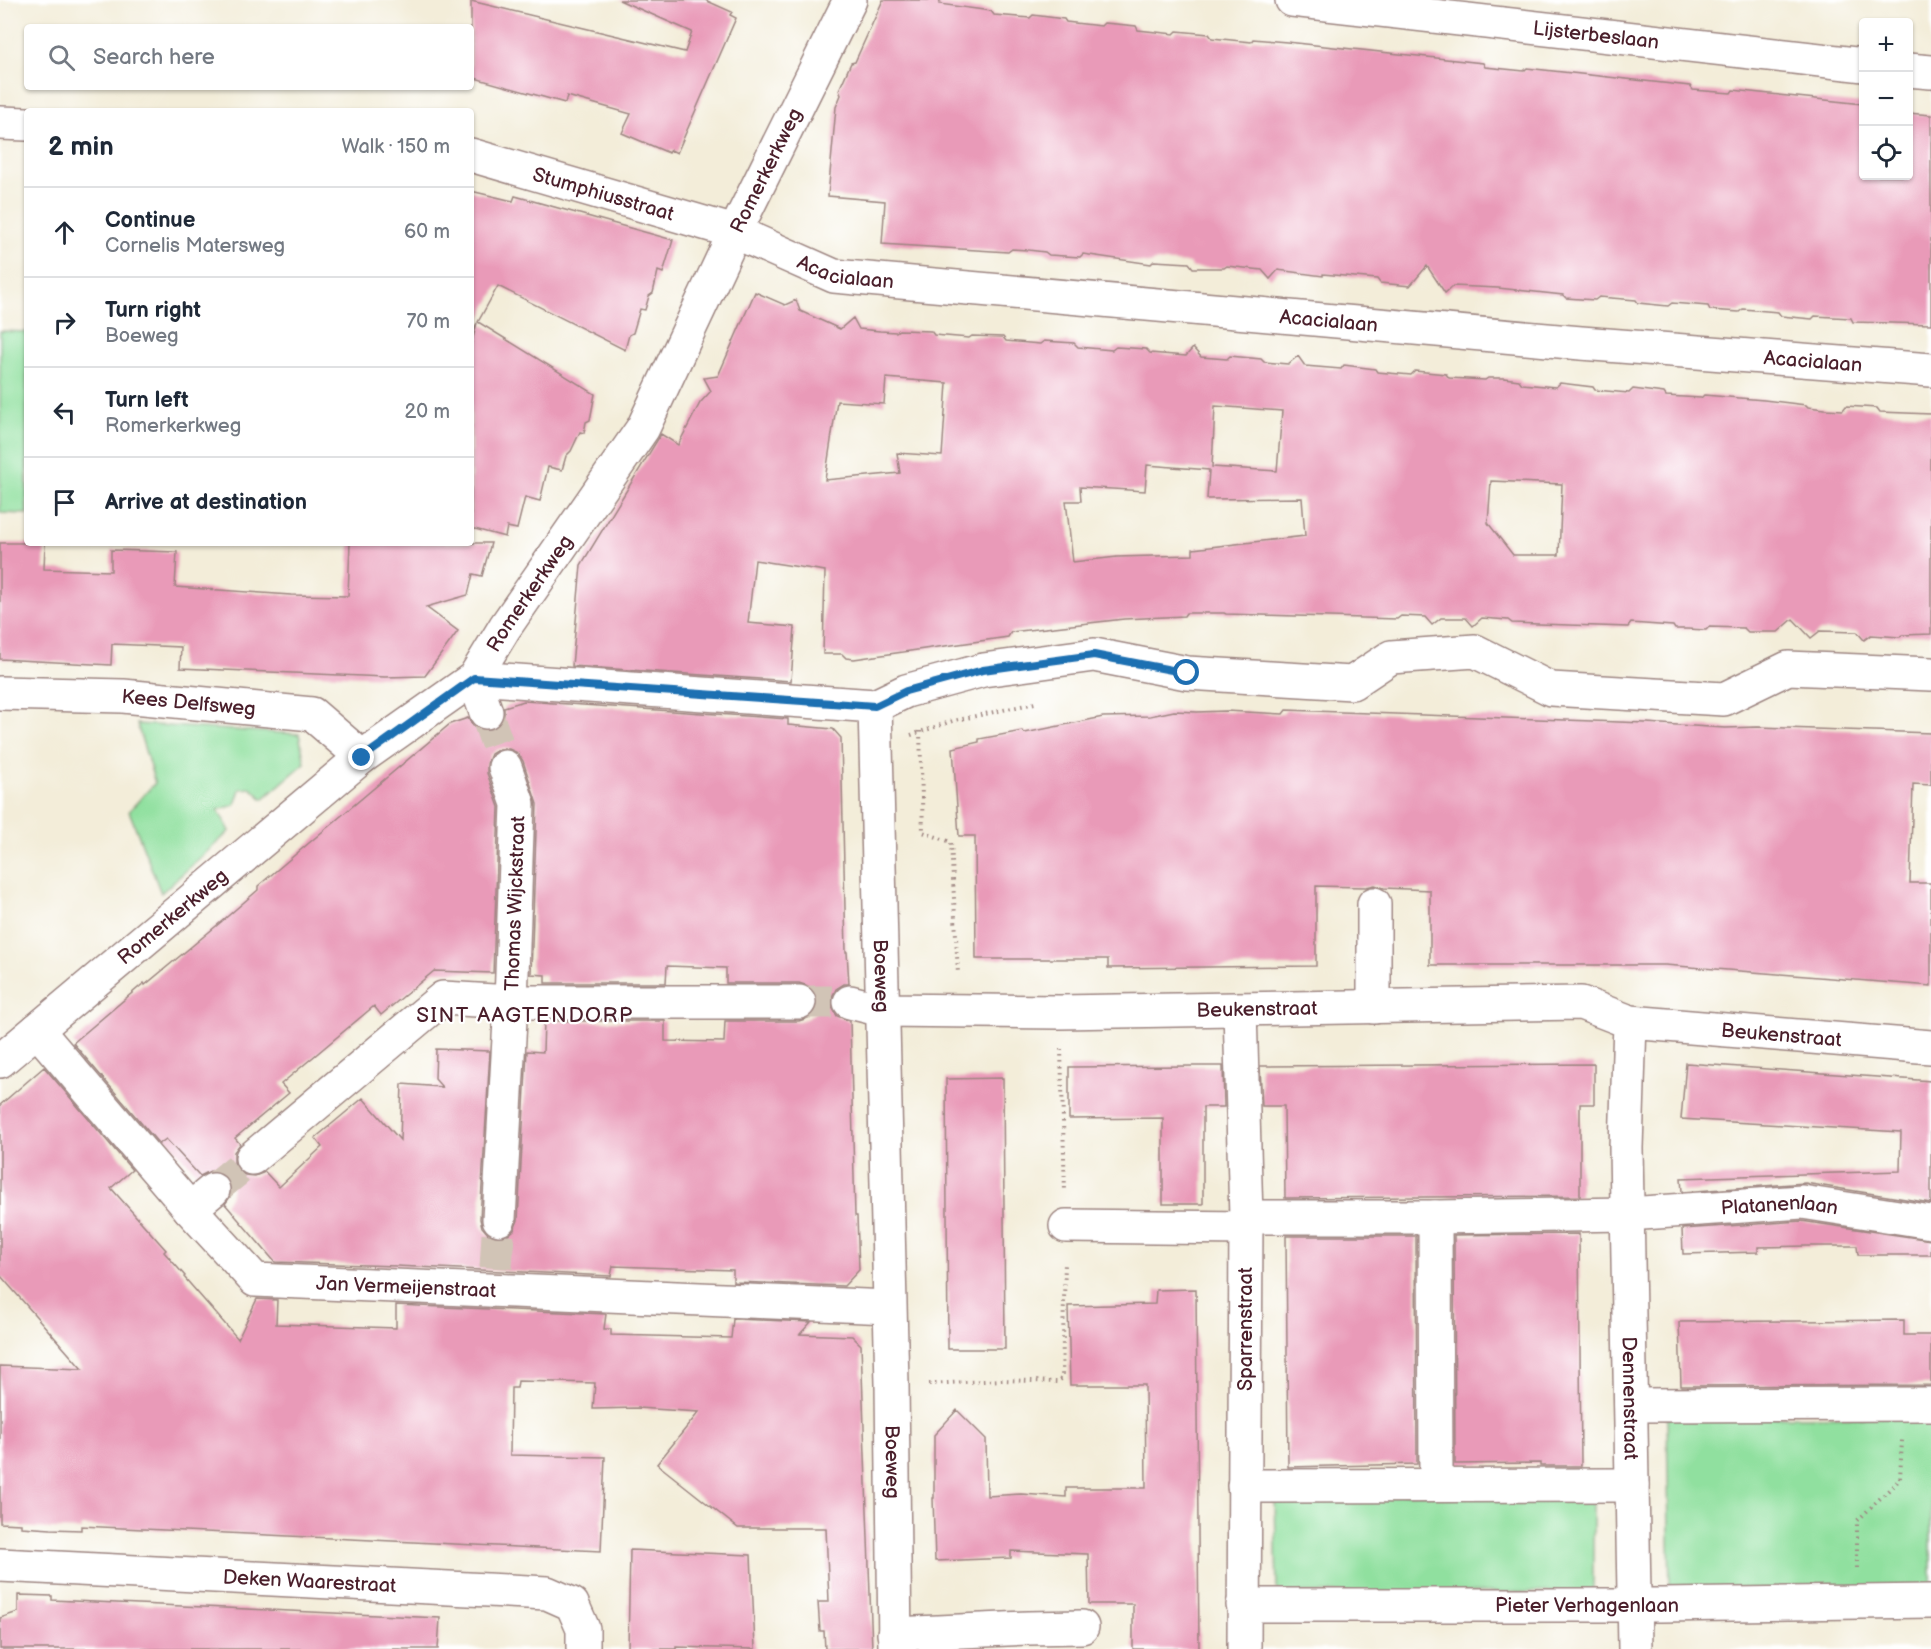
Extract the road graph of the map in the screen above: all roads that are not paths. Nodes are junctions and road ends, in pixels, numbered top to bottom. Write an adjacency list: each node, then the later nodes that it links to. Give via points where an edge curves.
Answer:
1 (850, 0): 9 (street, Romerkerkweg)
2 (1292, 0): 3 (street, Lijsterbeslaan)
3 (1859, 65)
4 (1913, 70): 5 (street)
5 (1931, 72)
6 (0, 123): 7 (street)
7 (24, 124)
8 (474, 156): 9 (street, Stumphiusstraat)
9 (735, 232): 10 (street, Acacialaan, via 834,276); 12 (street, Romerkerkweg, via 643,428)
10 (1931, 370)
11 (1931, 674): 14 (street, via 1788,668 1724,699 1551,689 1474,651 1391,657 1352,683 1187,673 1094,655 983,670 906,691)
12 (474, 678): 14 (street); 15 (street); 16 (street, Romerkerkweg)
13 (0, 693): 16 (street, Kees Delfsweg, via 123,696 312,714)
14 (875, 706): 23 (street, Boeweg)
15 (486, 712)
16 (362, 758): 26 (street, Romerkerkweg)
17 (505, 768): 19 (street, Thomas Wijckstraat, via 518,804)
18 (1374, 904): 22 (street)
19 (511, 1002): 20 (street); 29 (street, via 443,998); 32 (street, Thomas Wijckstraat)
20 (799, 1002)
21 (850, 1002): 23 (street, Beukenstraat)
22 (1374, 1007): 24 (street, Beukenstraat); 25 (street, Beukenstraat, via 1581,1003)
23 (882, 1010): 24 (street, Beukenstraat); 36 (street, Boeweg)
24 (1240, 1010): 33 (street, Sparrenstraat)
25 (1630, 1022): 27 (street, Beukenstraat); 30 (street, Dennenstraat)
26 (37, 1030): 28 (street, Romerkerkweg); 36 (street, Jan Vermeijenstraat, via 202,1200 255,1280 497,1280)
27 (1931, 1047)
28 (0, 1061)
29 (252, 1158)
30 (1628, 1214): 31 (street, Platanenlaan); 34 (street, Platanenlaan, via 1802,1202); 38 (street, Dennenstraat)
31 (1435, 1217): 33 (street, Platanenlaan); 39 (street)
32 (499, 1219)
33 (1246, 1222): 35 (street, Platanenlaan); 41 (street, Sparrenstraat)
34 (1931, 1222)
35 (1066, 1226)
36 (890, 1307): 47 (street, Boeweg)
37 (1917, 1404): 38 (street)
38 (1631, 1405): 40 (street, Dennenstraat)
39 (1436, 1485): 40 (street); 41 (street)
40 (1632, 1485): 45 (street, Dennenstraat)
41 (1244, 1486): 44 (street, Sparrenstraat)
42 (0, 1565): 48 (street, Deken Waarestraat, via 547,1593 572,1604 583,1629)
43 (1931, 1601): 45 (street, Pieter Verhagenlaan)
44 (1243, 1605): 45 (street, Pieter Verhagenlaan); 49 (street, Sparrenstraat)
45 (1634, 1605): 50 (street, Dennenstraat)
46 (1082, 1627): 47 (street, via 1028,1628)
47 (895, 1642)
48 (584, 1649)
49 (1244, 1649)
50 (1635, 1649)

